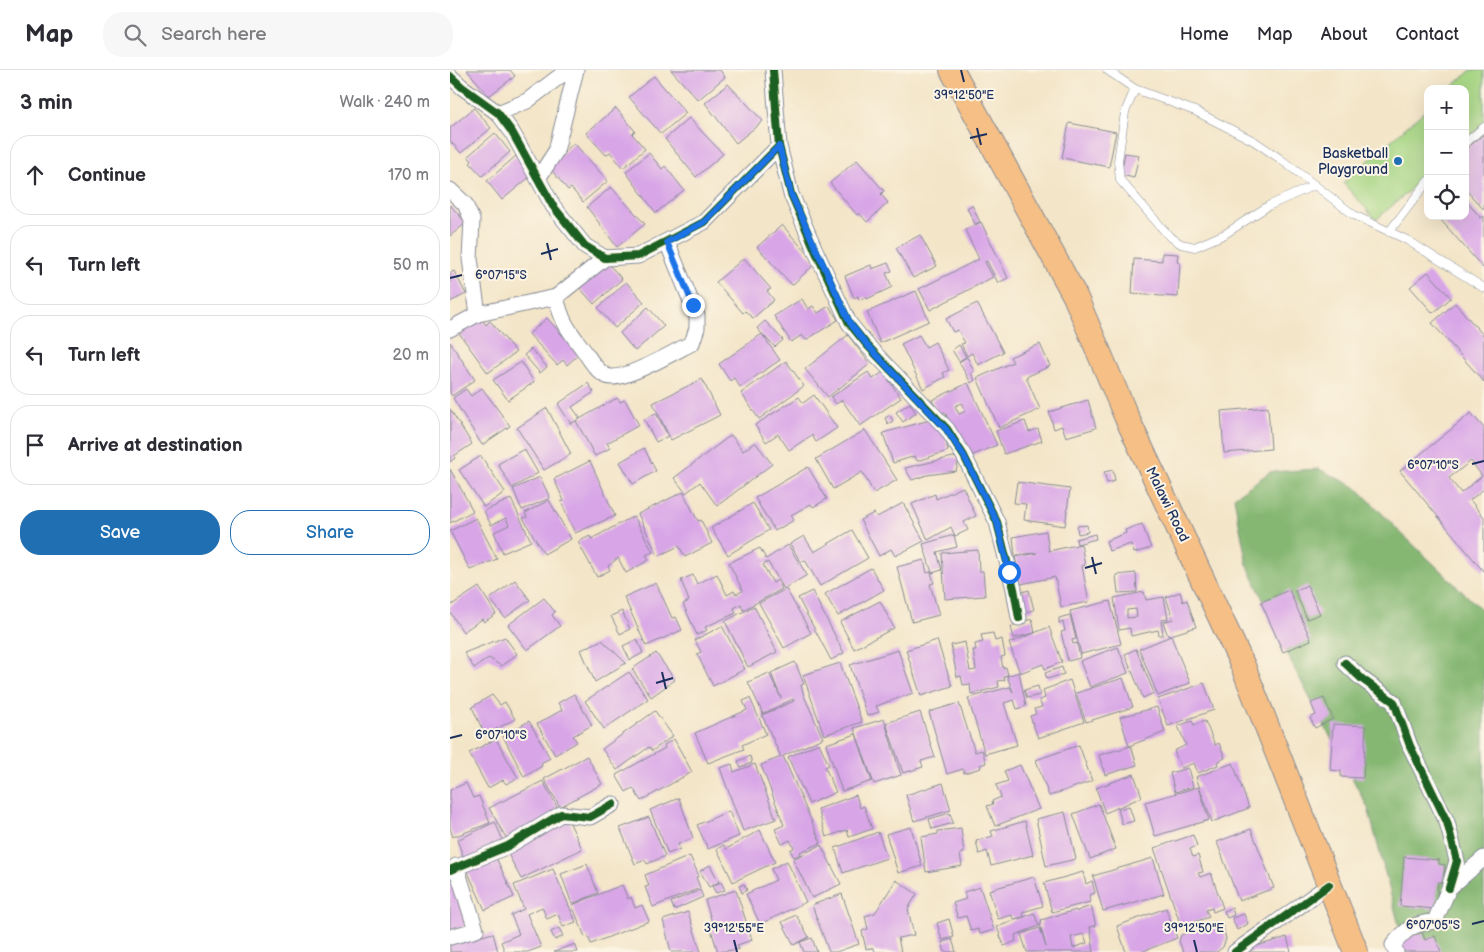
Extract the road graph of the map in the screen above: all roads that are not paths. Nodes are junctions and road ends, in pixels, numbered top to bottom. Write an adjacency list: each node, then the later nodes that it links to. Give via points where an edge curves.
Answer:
1 (568, 70): 8 (street, via 528,101)
2 (576, 70): 12 (street, via 556,151)
3 (773, 70): 11 (street)
4 (952, 70): 28 (main road, Malawi Road, via 1076,296 1126,416 1243,666)
5 (1106, 70): 7 (lane)
6 (450, 76): 8 (street)
7 (1135, 88): 13 (lane, via 1195,111 1254,141); 13 (lane, via 1126,112 1118,161 1120,180 1169,236 1181,244 1195,247 1225,234 1268,206)
8 (498, 113): 12 (street)
9 (1484, 127): 10 (lane)
10 (1469, 140)
11 (779, 146): 17 (street, via 704,222); 23 (street, via 791,194 850,323 946,429 997,522)
12 (538, 177): 18 (street, via 553,206 585,246)
13 (1314, 185): 16 (lane, via 1354,215)
14 (1424, 186): 16 (lane)
15 (450, 190): 21 (street, via 465,204 472,220 470,259)
16 (1389, 232): 19 (lane)
17 (667, 242): 18 (street, via 638,256); 20 (street, via 697,316 692,343 679,350 622,375 610,377 600,372 561,319)
18 (605, 258): 20 (street)
19 (1484, 288)
20 (556, 297): 21 (street)
21 (478, 314): 22 (street)
22 (450, 329)
23 (1019, 618)
24 (1345, 663): 29 (street, via 1394,702 1410,746 1447,822 1457,861)
25 (613, 804): 27 (street, via 590,817 561,814 508,846)
26 (1484, 858): 29 (street)
27 (453, 868): 30 (street, via 476,930)
28 (1329, 885): 31 (street); 32 (main road, Malawi Road)
29 (1449, 888): 33 (street, via 1435,921 1406,929 1393,945)
30 (450, 937)
31 (1235, 952)
32 (1356, 952)
33 (1396, 952)

